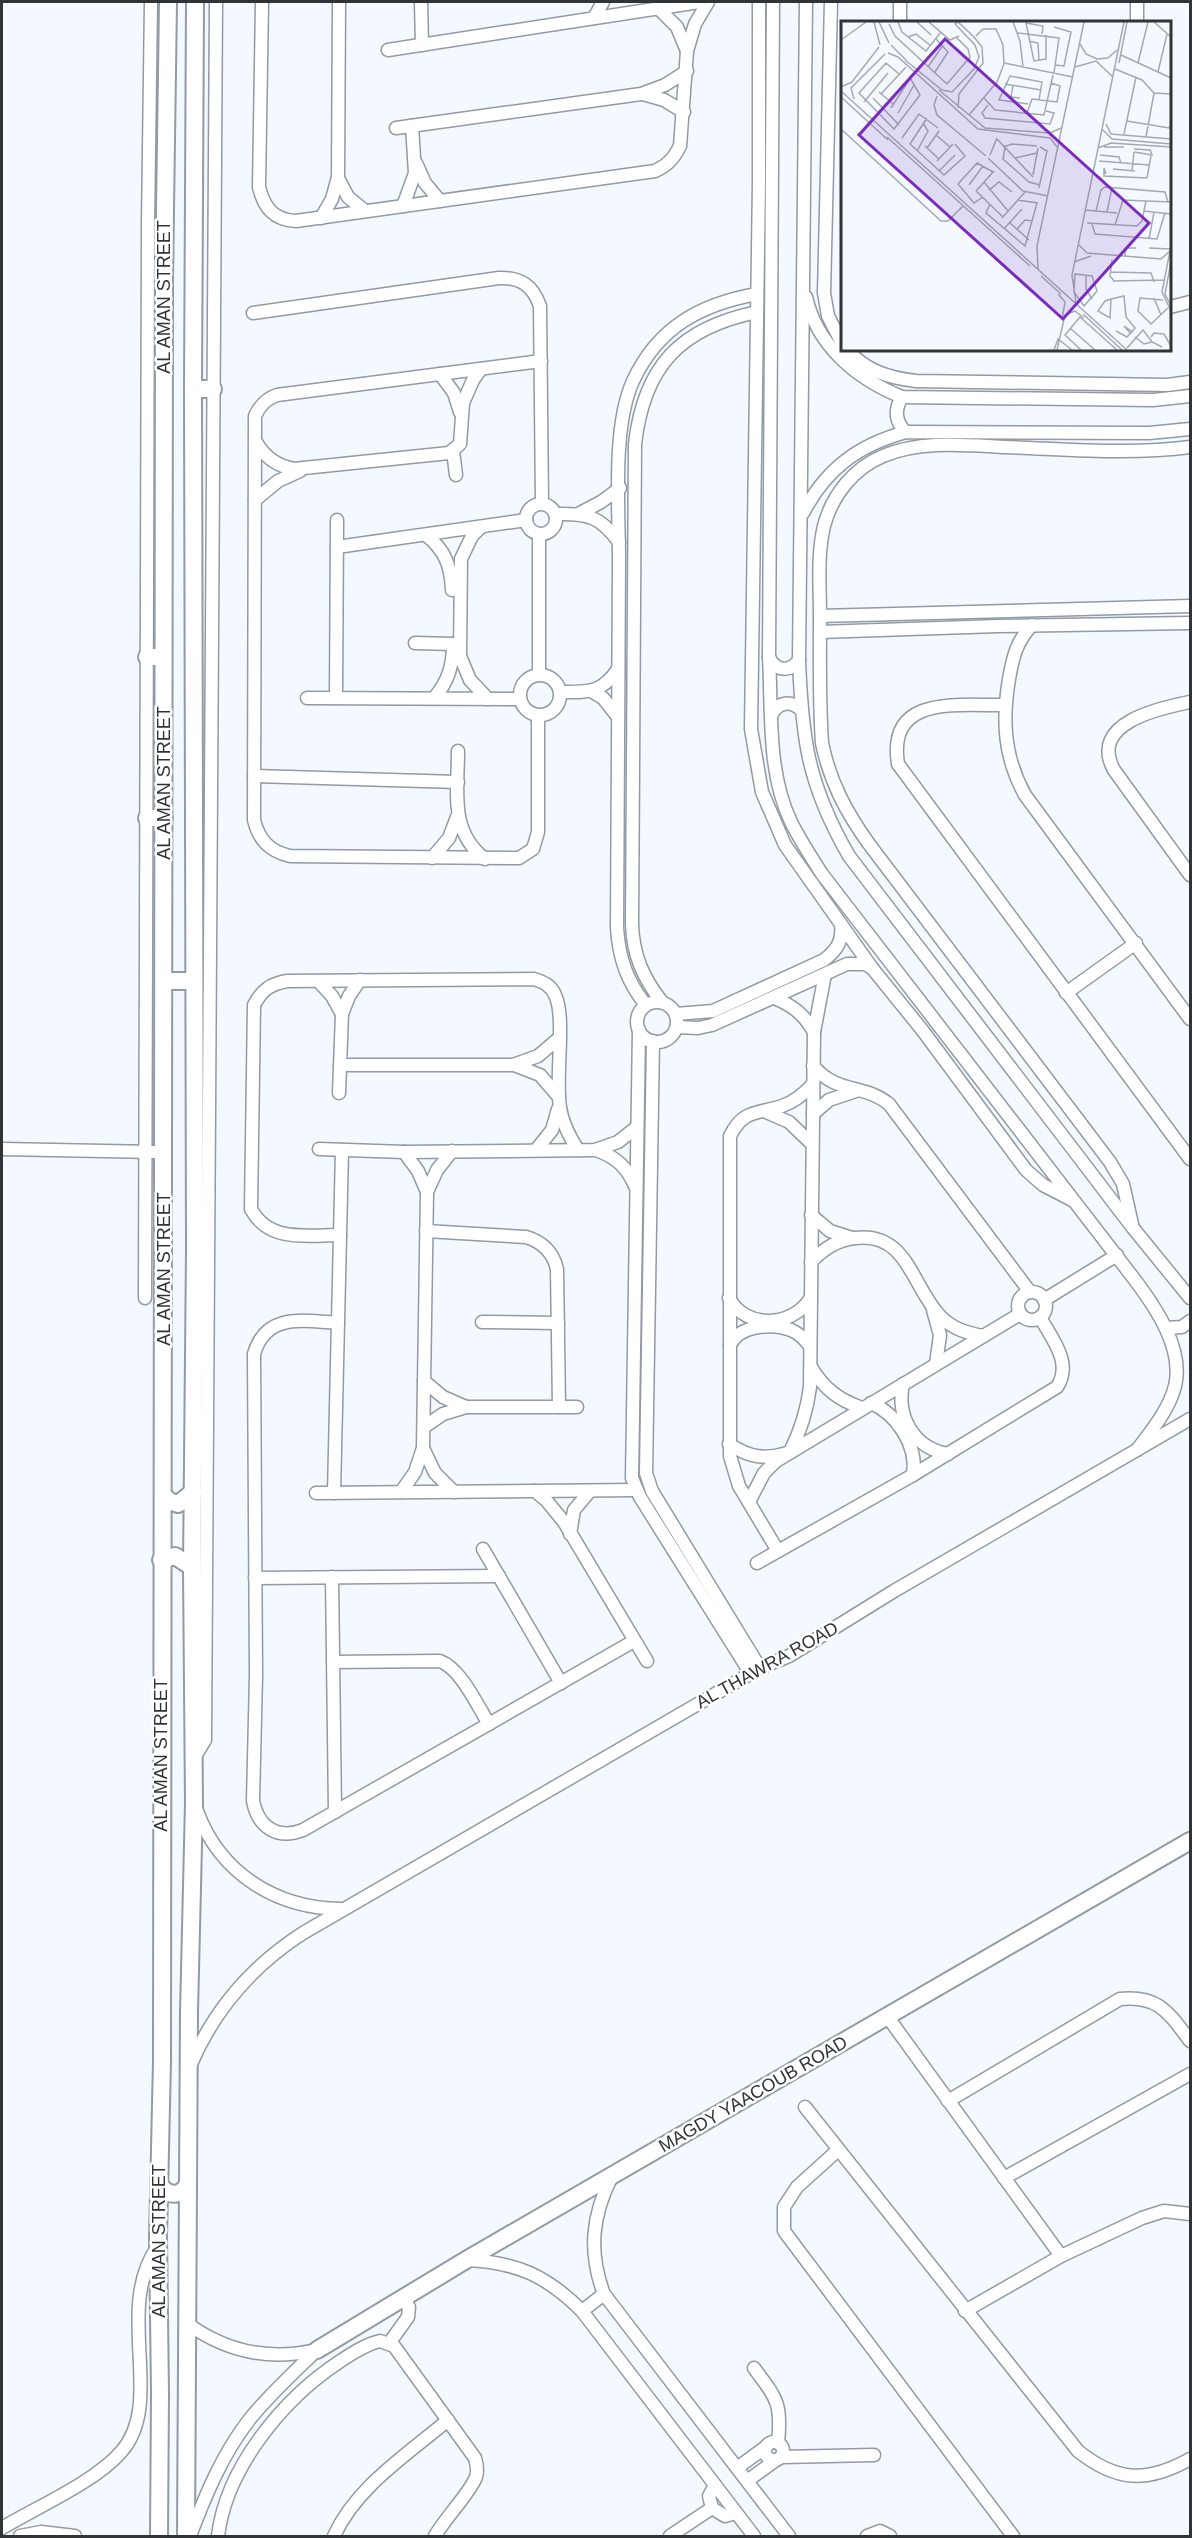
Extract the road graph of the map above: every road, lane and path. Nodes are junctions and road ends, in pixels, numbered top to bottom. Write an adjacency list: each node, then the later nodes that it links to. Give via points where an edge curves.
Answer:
1 (152, 2): 81 (street)
2 (168, 2): 33 (street, AL AMAN STREET)
3 (195, 2): 32 (street, AL AMAN STREET)
4 (216, 2): 59 (street)
5 (262, 2): 42 (street, via 262,201 268,210 287,220)
6 (339, 2): 34 (street)
7 (421, 2): 23 (street)
8 (603, 2): 20 (street)
9 (631, 2): 19 (street)
10 (699, 2): 18 (street)
11 (708, 2): 25 (street, via 695,24)
12 (759, 2): 36 (street)
13 (773, 2): 35 (street)
14 (806, 2): 37 (street)
15 (831, 2): 38 (street)
16 (900, 2): 21 (street)
17 (1137, 2): 22 (street)
18 (658, 8): 19 (street); 25 (street, via 677,27)
19 (642, 10): 20 (street)
20 (594, 18): 23 (street)
21 (900, 21)
22 (1136, 21)
23 (422, 45): 24 (street)
24 (388, 50)
25 (687, 51): 26 (street)
26 (687, 71): 27 (street); 28 (street)
27 (641, 94): 28 (street, via 664,100); 29 (street)
28 (684, 112): 39 (street, via 680,146 670,161 655,171)
29 (412, 126): 30 (street); 31 (street)
30 (396, 128)
31 (416, 161): 39 (street, via 425,183); 40 (street)
32 (193, 170): 33 (street, via 183,180); 44 (street, AL AMAN STREET)
33 (165, 176): 43 (street, AL AMAN STREET)
34 (338, 177): 41 (street, via 348,197); 42 (street)
35 (773, 181): 36 (street); 64 (street)
36 (759, 182): 46 (street)
37 (804, 186): 38 (street); 45 (street)
38 (827, 188): 51 (street, via 824,293 828,316)
39 (440, 201): 40 (street)
40 (403, 206): 41 (street)
41 (365, 211): 42 (street)
42 (321, 218)
43 (165, 250): 44 (street, via 181,244); 81 (street, AL AMAN STREET)
44 (194, 250): 58 (street, AL AMAN STREET)
45 (802, 279): 61 (street, via 816,323 843,361 870,382); 85 (street)
46 (757, 294): 49 (street); 79 (street, via 726,300 696,312 670,331 649,354 633,382 624,412)
47 (1191, 302): 48 (street)
48 (1171, 307)
49 (757, 312): 63 (street); 142 (street, via 729,318 681,345 647,390 638,416 632,924 642,974)
50 (253, 314): 53 (street, via 510,277 521,280 537,296)
51 (841, 339)
52 (849, 351): 56 (street, via 872,370 894,378)
53 (541, 361): 54 (street); 82 (street)
54 (481, 369): 55 (street); 65 (street, via 467,391)
55 (440, 374): 65 (street, via 454,393); 71 (street, via 271,397 255,416)
56 (948, 381): 57 (street, via 1167,385); 62 (street)
57 (1191, 382)
58 (193, 389): 59 (street); 131 (street, AL AMAN STREET)
59 (213, 389): 131 (street)
60 (1191, 396): 62 (street, via 1153,400)
61 (902, 398): 62 (street); 68 (street, via 896,412)
62 (948, 398)
63 (756, 400): 64 (street); 130 (street, via 751,729 762,792 775,827)
64 (771, 400): 104 (street)
65 (461, 416): 76 (street, via 461,440)
66 (1191, 429): 70 (street)
67 (962, 431): 68 (street); 69 (street); 72 (street)
68 (906, 432): 85 (street, via 863,447 844,460 813,494)
69 (1068, 432): 70 (street); 74 (street)
70 (1171, 432): 75 (street)
71 (256, 442): 77 (street, via 276,464); 80 (street)
72 (963, 445): 74 (street); 95 (street, via 898,451 869,463 845,484 824,527)
73 (1191, 447): 75 (street)
74 (1068, 449): 75 (street)
75 (1173, 449)
76 (453, 451): 77 (street); 78 (street)
77 (304, 469): 80 (street, via 278,481)
78 (456, 476)
79 (620, 488): 83 (street); 91 (street)
80 (255, 500): 122 (street)
81 (155, 503): 125 (street, AL AMAN STREET)
82 (542, 503): 84 (street); 87 (street, via 528,510)
83 (580, 513): 84 (street); 91 (street, via 603,523)
84 (556, 514): 89 (street, via 555,527)
85 (802, 514): 105 (street)
86 (337, 520): 92 (street)
87 (526, 520): 88 (street); 89 (street, via 529,528)
88 (481, 527): 90 (street); 113 (street, via 461,559 459,656 470,680)
89 (539, 534): 107 (street)
90 (426, 535): 92 (street); 102 (street, via 449,562 452,574)
91 (619, 542): 106 (street)
92 (337, 546): 111 (street)
93 (1191, 606): 94 (street)
94 (1106, 608): 95 (street); 97 (street)
95 (820, 616): 100 (street)
96 (1191, 623): 97 (street)
97 (1106, 624): 98 (street)
98 (1032, 625): 99 (street); 103 (street)
99 (998, 626): 100 (street); 103 (street)
100 (820, 632): 180 (street, via 822,743 840,800 1117,1173)
101 (415, 643): 102 (street)
102 (453, 644): 112 (street, via 447,679)
103 (1014, 650): 116 (street)
104 (769, 657): 105 (street, via 771,663 783,670); 118 (street)
105 (799, 660): 117 (street)
106 (618, 669): 109 (street); 120 (street)
107 (539, 675): 108 (street, via 553,680); 114 (street, via 526,681)
108 (560, 692): 109 (street); 119 (street, via 557,706)
109 (593, 692): 120 (street)
110 (307, 698): 111 (street)
111 (336, 698): 112 (street)
112 (434, 698): 113 (street)
113 (488, 699): 114 (street)
114 (520, 699): 119 (street, via 526,710)
115 (1191, 702): 129 (street, via 1155,709 1128,722 1116,732 1109,758 1114,771)
116 (1005, 705): 133 (street, via 1009,760 1025,795); 140 (street, via 932,707 917,712 899,732 898,764)
117 (801, 710): 118 (street, via 785,703); 180 (street, via 817,790 849,856)
118 (772, 714): 128 (street, via 773,749 790,820)
119 (538, 716): 127 (street, via 537,841 533,849 519,858)
120 (618, 717): 143 (street, via 618,945 627,977)
121 (458, 751): 123 (street)
122 (254, 776): 123 (street); 126 (street, via 256,831 279,854)
123 (458, 782): 124 (street)
124 (458, 813): 126 (street, via 449,838); 127 (street, via 466,839)
125 (156, 818): 137 (street, AL AMAN STREET); 172 (street)
126 (432, 858): 127 (street)
127 (485, 858)
128 (822, 874): 130 (street); 147 (street)
129 (1191, 874)
130 (811, 883): 132 (street)
131 (203, 912): 138 (street, AL AMAN STREET); 184 (street)
132 (841, 925): 134 (street); 145 (street, via 840,943 824,960 713,1011)
133 (1136, 943): 140 (street); 146 (street)
134 (872, 968): 135 (street, via 857,963); 150 (street)
135 (825, 974): 141 (street); 151 (street)
136 (360, 980): 139 (street); 144 (street); 152 (street, via 534,979 543,982 556,996)
137 (165, 981): 138 (street); 173 (street, AL AMAN STREET)
138 (194, 981): 184 (street, AL AMAN STREET)
139 (318, 981): 144 (street); 182 (street, via 276,983 254,1005 251,1209 262,1225 273,1232)
140 (1066, 993): 175 (street)
141 (774, 998): 148 (street, via 712,1025); 151 (street, via 798,1010)
142 (662, 1002): 143 (street); 145 (street)
143 (646, 1005): 149 (street, via 638,1016)
144 (342, 1014): 154 (street)
145 (676, 1014): 148 (street)
146 (1190, 1018)
147 (936, 1021): 150 (street); 178 (street)
148 (677, 1027): 153 (street, via 668,1039)
149 (639, 1030): 153 (street); 163 (street)
150 (923, 1031): 178 (street, via 1026,1170 1042,1185)
151 (814, 1032): 156 (street)
152 (558, 1039): 155 (street, via 538,1056); 160 (street)
153 (653, 1041): 242 (street, via 646,1473 652,1491)
154 (340, 1065): 155 (street); 159 (street)
155 (513, 1065): 160 (street, via 540,1075)
156 (813, 1066): 157 (street); 158 (street, via 839,1086)
157 (813, 1084): 161 (street, via 790,1103); 162 (street)
158 (860, 1091): 162 (street, via 839,1095); 187 (street, via 889,1104)
159 (339, 1093)
160 (559, 1101): 168 (street, via 552,1130); 169 (street, via 566,1129)
161 (760, 1110): 164 (street, via 789,1122); 189 (street, via 739,1121 730,1136)
162 (813, 1114): 164 (street)
163 (637, 1126): 170 (street, via 618,1142); 176 (street)
164 (812, 1144): 179 (street)
165 (2, 1149): 172 (street)
166 (319, 1149): 167 (street)
167 (342, 1150): 174 (street); 182 (street)
168 (536, 1150): 169 (street); 171 (street)
169 (578, 1150): 170 (street)
170 (595, 1150): 176 (street, via 621,1163)
171 (452, 1151): 174 (street); 177 (street)
172 (146, 1152): 173 (street); 188 (street)
173 (164, 1152): 228 (street, AL AMAN STREET)
174 (404, 1152): 177 (street)
175 (1191, 1159)
176 (636, 1188): 220 (street, via 631,1465)
177 (427, 1192): 181 (street)
178 (1074, 1201): 185 (street)
179 (811, 1215): 183 (street, via 830,1231); 186 (street)
180 (1133, 1228): 190 (street)
181 (426, 1232): 199 (street, via 526,1237 544,1245 557,1269); 206 (street)
182 (339, 1235): 198 (street)
183 (853, 1238): 186 (street, via 829,1246); 193 (street, via 866,1237 900,1253)
184 (201, 1251): 223 (street, AL AMAN STREET); 245 (street, via 205,1740)
185 (1117, 1256): 192 (street); 200 (street)
186 (811, 1262): 191 (street)
187 (1030, 1292): 192 (street); 194 (street, via 1020,1299)
188 (145, 1298)
189 (729, 1298): 191 (street, via 745,1316 783,1320 799,1313); 203 (street)
190 (1191, 1298)
191 (810, 1299): 202 (street)
192 (1044, 1300): 195 (street, via 1045,1309)
193 (932, 1306): 201 (street, via 954,1327); 205 (street, via 940,1335)
194 (1020, 1314): 195 (street, via 1032,1320); 201 (street)
195 (1040, 1317): 218 (street, via 1063,1359 1064,1374 1057,1387)
196 (1191, 1321): 200 (street, via 1182,1327)
197 (482, 1322): 199 (street)
198 (338, 1323): 227 (street); 238 (street, via 284,1322 263,1335 257,1344)
199 (558, 1323): 210 (street)
200 (1167, 1328): 216 (street, via 1175,1384 1167,1406)
201 (983, 1336): 205 (street)
202 (809, 1345): 203 (street, via 791,1330 752,1328 738,1333); 204 (street)
203 (730, 1346): 214 (street)
204 (809, 1364): 208 (street, via 831,1392 846,1402); 217 (street, via 807,1409)
205 (936, 1364): 207 (street)
206 (424, 1381): 209 (street); 213 (street)
207 (903, 1384): 208 (street); 218 (street, via 901,1408 917,1440 931,1450)
208 (867, 1406): 217 (street); 219 (street, via 890,1415 910,1445)
209 (466, 1407): 210 (street); 213 (street, via 444,1414)
210 (559, 1407): 211 (street)
211 (577, 1407)
212 (1191, 1419): 216 (street, AL THAWRA ROAD)
213 (424, 1427): 215 (street)
214 (729, 1444): 217 (street, via 758,1458); 229 (street, via 732,1468)
215 (423, 1448): 224 (street, via 415,1472); 225 (street, via 435,1473)
216 (1137, 1450): 242 (street, AL THAWRA ROAD, via 789,1656)
217 (790, 1452): 229 (street, via 764,1473)
218 (948, 1454): 219 (street)
219 (913, 1474): 232 (street)
220 (636, 1490): 222 (street); 242 (street)
221 (535, 1491): 222 (street); 225 (street); 230 (street, via 555,1511)
222 (590, 1491): 230 (street, via 574,1510)
223 (193, 1492): 228 (street, via 178,1504); 235 (street, AL AMAN STREET)
224 (401, 1492): 225 (street); 227 (street)
225 (454, 1492)
226 (316, 1493): 227 (street)
227 (334, 1493)
228 (163, 1495): 233 (street, AL AMAN STREET)
229 (748, 1502): 232 (street)
230 (570, 1535): 239 (street)
231 (483, 1549): 236 (street)
232 (778, 1551): 234 (street)
233 (161, 1560): 235 (street, via 175,1556); 259 (street, AL AMAN STREET)
234 (757, 1563)
235 (192, 1567): 245 (street, AL AMAN STREET)
236 (499, 1576): 237 (street); 243 (street)
237 (332, 1577): 238 (street); 241 (street)
238 (255, 1578): 247 (street, via 255,1811 266,1827 286,1834 303,1830)
239 (634, 1641): 240 (street); 243 (street)
240 (646, 1661)
241 (333, 1662): 244 (street, via 446,1663 455,1670); 247 (street)
242 (756, 1671): 249 (street, AL THAWRA ROAD)
243 (561, 1683): 244 (street)
244 (489, 1724): 247 (street)
245 (192, 1761): 246 (street, AL AMAN STREET)
246 (194, 1803): 249 (street, via 216,1849 246,1879 289,1902); 252 (street, AL AMAN STREET)
247 (335, 1812)
248 (1191, 1841): 250 (street, MAGDY YAACOUB ROAD)
249 (342, 1909): 252 (street, AL THAWRA ROAD, via 284,1946 249,1975 220,2010)
250 (887, 2016): 254 (street); 257 (street, MAGDY YAACOUB ROAD)
251 (1191, 2041): 254 (street, via 1155,2002 1138,1997 1120,1999)
252 (188, 2070): 260 (street, AL AMAN STREET)
253 (1191, 2073): 258 (street)
254 (948, 2101): 258 (street)
255 (805, 2107): 256 (street)
256 (838, 2150): 268 (street); 298 (street, via 797,2187 784,2207 784,2231)
257 (612, 2176): 265 (street, MAGDY YAACOUB ROAD); 266 (street, via 596,2214 593,2235)
258 (1004, 2178): 264 (street)
259 (159, 2182): 260 (street, via 166,2192 173,2194 185,2190); 263 (street, AL AMAN STREET)
260 (189, 2183): 262 (street, AL AMAN STREET)
261 (1191, 2214): 264 (street, via 1164,2211 1142,2218)
262 (189, 2238): 263 (street, via 174,2225 165,2227); 270 (street, AL AMAN STREET)
263 (158, 2242): 284 (street, via 139,2293 140,2403 132,2436 120,2454 93,2475); 287 (street, AL AMAN STREET)
264 (1061, 2256): 268 (street)
265 (466, 2260): 267 (street, MAGDY YAACOUB ROAD); 269 (street, via 492,2261 534,2274 564,2293)
266 (604, 2294): 269 (street); 279 (street)
267 (402, 2298): 271 (street, via 409,2307 408,2317); 272 (street, MAGDY YAACOUB ROAD)
268 (965, 2311): 278 (street, via 1078,2451 1096,2466 1141,2477 1164,2472)
269 (582, 2312): 281 (street)
270 (188, 2324): 272 (street, MAGDY YAACOUB ROAD, via 217,2342 249,2353 283,2356); 288 (street, AL AMAN STREET)
271 (390, 2342): 274 (street); 290 (street, via 375,2342 348,2356 284,2408 237,2479)
272 (317, 2350): 289 (street, MAGDY YAACOUB ROAD, via 249,2420 231,2446)
273 (754, 2368): 275 (street, via 780,2408)
274 (448, 2420): 291 (street, via 356,2500); 292 (street, via 471,2451 478,2470)
275 (772, 2444): 277 (street, via 782,2447); 279 (street)
276 (874, 2455): 277 (street)
277 (778, 2458): 280 (street)
278 (1191, 2459)
279 (737, 2468): 280 (street)
280 (747, 2481): 295 (street)
281 (715, 2485): 282 (street, via 709,2496); 283 (street)
282 (712, 2508): 283 (street, via 721,2515); 293 (street)
283 (736, 2513): 294 (street)
284 (2, 2528)
285 (20, 2536): 286 (street, via 41,2532)
286 (75, 2536)
287 (159, 2536)
288 (186, 2536)
289 (190, 2536)
290 (218, 2536)
291 (334, 2536)
292 (435, 2536)
293 (670, 2536)
294 (754, 2536)
295 (789, 2536)
296 (867, 2536): 297 (street, via 880,2531)
297 (890, 2536)
298 (1013, 2536)

